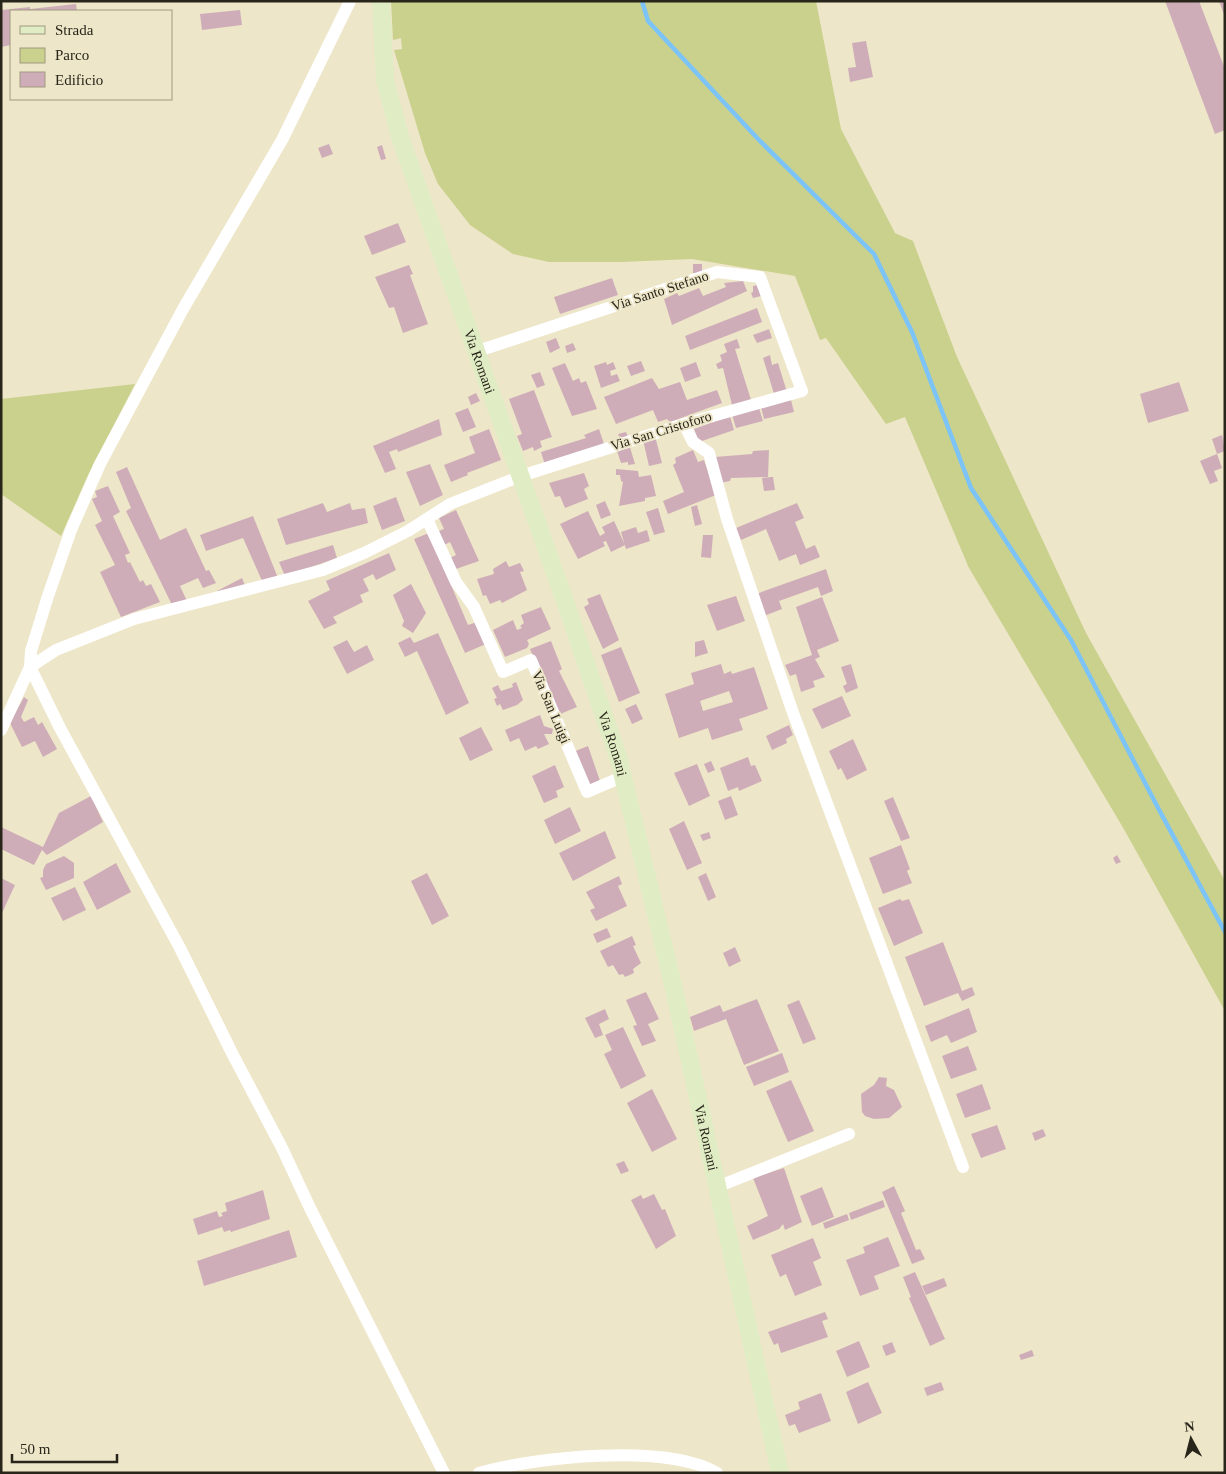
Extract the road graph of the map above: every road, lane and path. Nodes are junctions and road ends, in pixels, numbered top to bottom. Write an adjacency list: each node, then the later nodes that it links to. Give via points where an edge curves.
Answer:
1 (350, 1): 8 (street, via 282,140 183,310 100,464 71,530 48,596 31,651)
2 (381, 1): 3 (street, Via Romani, via 386,80 401,140)
3 (476, 352): 4 (street, Via Santo Stefano, via 717,272 760,277); 6 (street, Via Romani)
4 (802, 391): 5 (street, Via San Cristoforo)
5 (684, 424): 6 (street, Via San Cristoforo); 12 (street, via 694,442 709,453 727,519 792,710)
6 (521, 476): 7 (street, Via San Cristoforo, via 450,504); 10 (street, Via Romani)
7 (427, 519): 8 (street, Via San Cristoforo, via 408,532 323,570 134,619 56,650); 10 (street, Via San Luigi, via 456,582 474,607 503,672 531,660 588,792)
8 (30, 667): 9 (street); 14 (street, via 180,948)
9 (1, 730)
10 (624, 776): 13 (street, Via Romani)
11 (849, 1134): 13 (street)
12 (963, 1167)
13 (717, 1187): 17 (street, Via Romani)
14 (444, 1473)
15 (478, 1473): 16 (street, via 510,1464 606,1455 690,1461)
16 (717, 1473)
17 (780, 1473)

